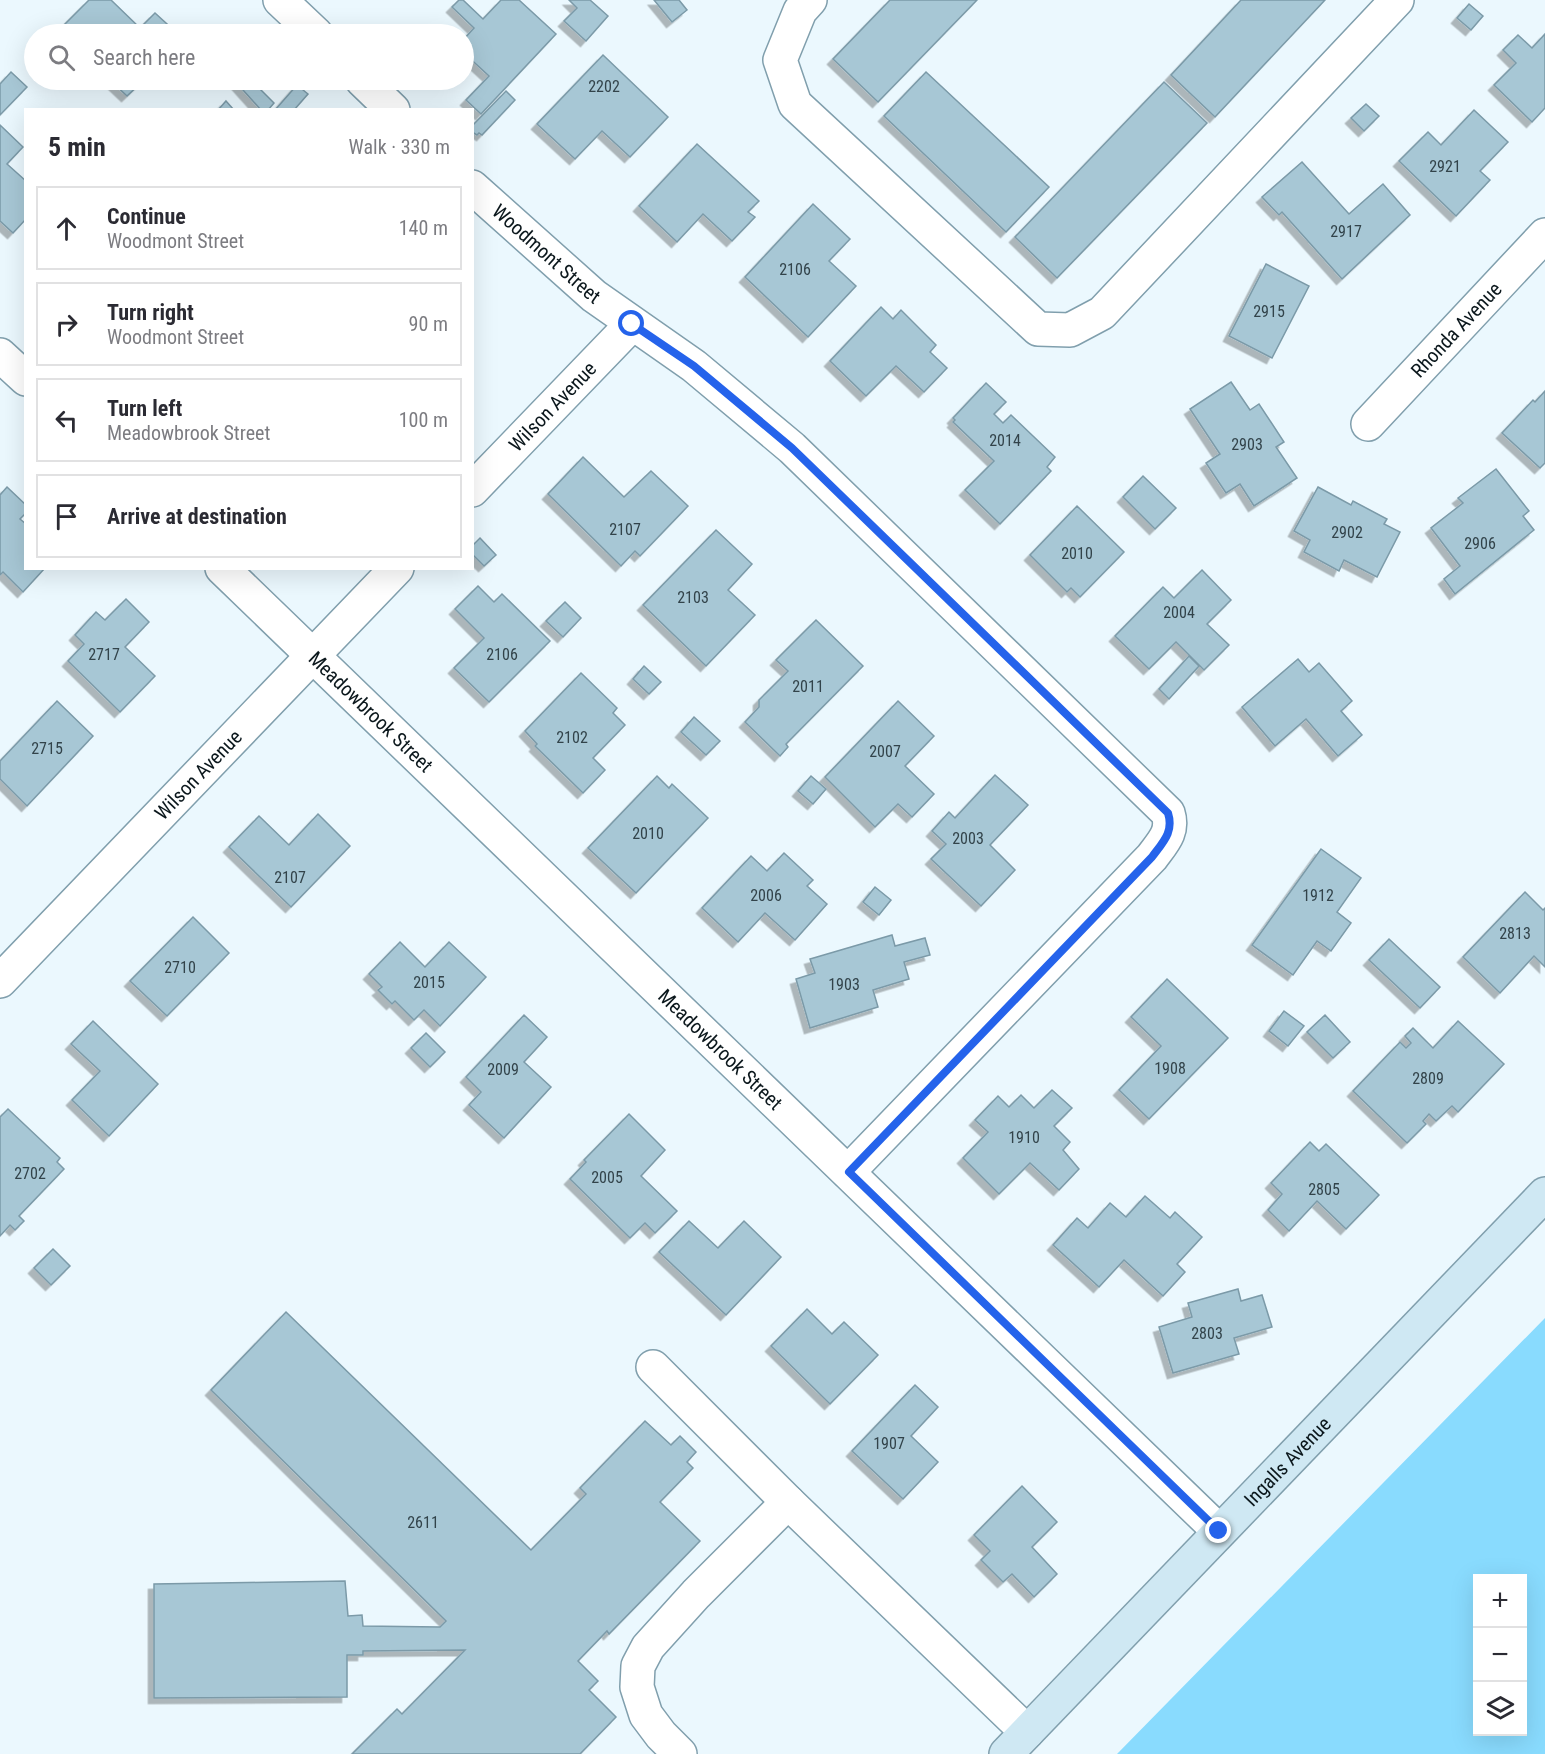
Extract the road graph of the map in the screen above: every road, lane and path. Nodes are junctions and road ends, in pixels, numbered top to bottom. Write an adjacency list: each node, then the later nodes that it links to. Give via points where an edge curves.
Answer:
1 (280, 0): 4 (street)
2 (810, 0): 3 (street, via 800,11 780,60 795,104 1038,329 1070,330 1102,314)
3 (1397, 0)
4 (305, 24)
5 (372, 90): 6 (street)
6 (391, 108)
7 (474, 189): 9 (street, Woodmont Street, via 594,296)
8 (1545, 235): 12 (street, Rhonda Avenue)
9 (632, 324): 13 (street, Wilson Avenue); 18 (street, Woodmont Street, via 694,366 792,448 1159,802 1171,823 1169,833 1152,857)
10 (0, 355): 11 (street)
11 (24, 377)
12 (1368, 424)
13 (474, 488)
14 (224, 570): 16 (street, Meadowbrook Street)
15 (395, 570): 16 (street, Wilson Avenue)
16 (313, 656): 17 (street, Wilson Avenue); 18 (street, Meadowbrook Street)
17 (0, 981)
18 (849, 1172): 22 (street, Meadowbrook Street)
19 (1545, 1194): 22 (main road, Ingalls Avenue)
20 (653, 1367): 21 (street)
21 (788, 1503): 23 (street); 24 (street, via 696,1594 648,1647 638,1666 636,1688 646,1715)
22 (1219, 1531): 23 (main road, Ingalls Avenue)
23 (1016, 1743)
24 (680, 1754)

